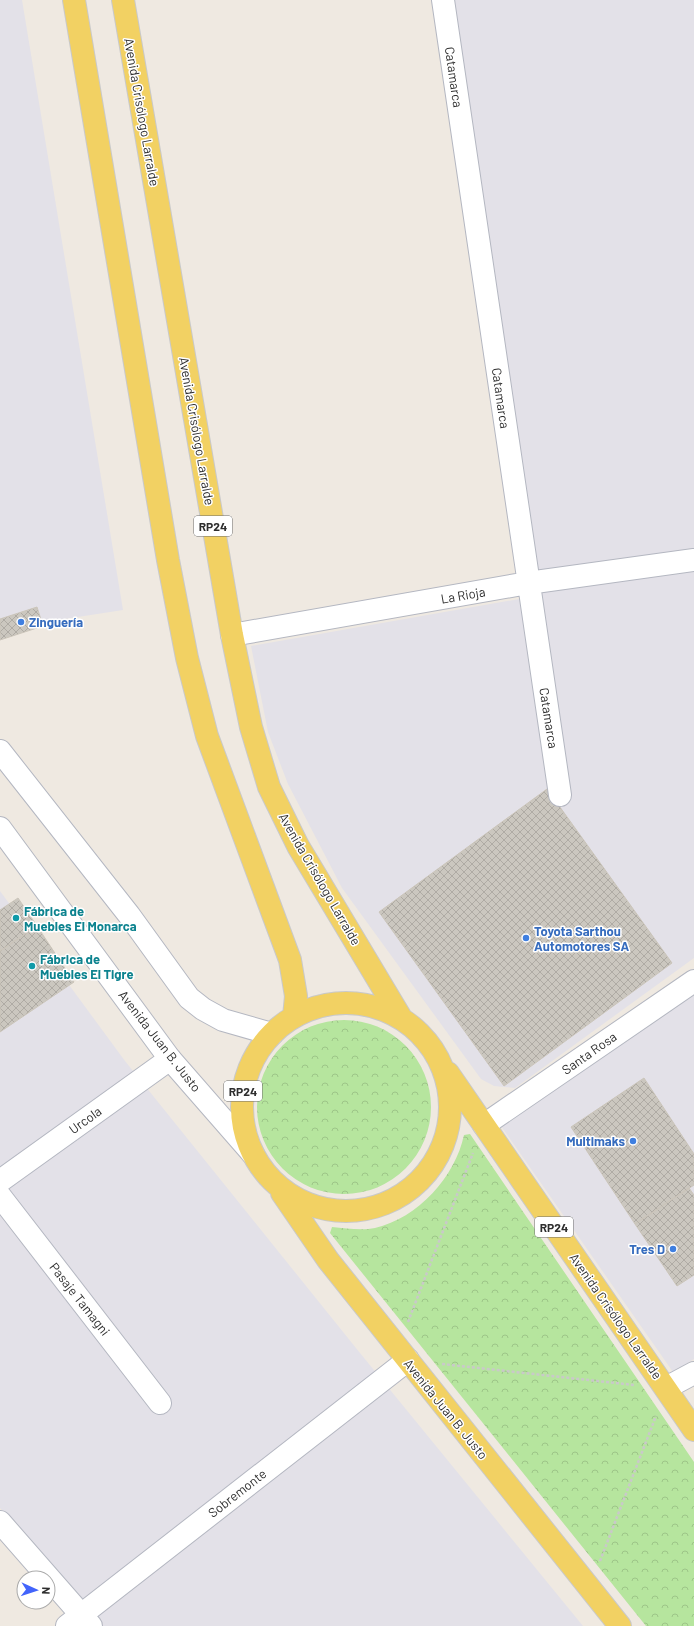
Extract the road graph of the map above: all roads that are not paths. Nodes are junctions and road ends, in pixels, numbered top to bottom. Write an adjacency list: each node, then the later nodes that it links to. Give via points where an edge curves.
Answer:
1 (74, 0): 11 (main road, via 187,658 208,736 290,960 296,996)
2 (123, 0): 6 (main road, Avenida Crisólogo Larralde / RP24)
3 (442, 0): 5 (street, Catamarca)
4 (694, 560): 5 (street, La Rioja)
5 (528, 583): 6 (street, La Rioja); 8 (street, Catamarca)
6 (232, 636): 12 (main road, Avenida Crisólogo Larralde / RP24, via 251,727 269,787 298,846)
7 (0, 751): 13 (street, via 129,915 189,998 223,1020)
8 (560, 795)
9 (0, 828): 14 (street, Avenida Juan B. Justo)
10 (694, 981): 16 (street, Santa Rosa)
11 (294, 1017): 12 (main road, RP24, via 320,1006 348,1002 376,1007); 13 (main road, RP24)
12 (402, 1018): 15 (main road, RP24, via 425,1039)
13 (272, 1034): 17 (main road, RP24, via 253,1060 243,1091 243,1124)
14 (170, 1059): 17 (street, Avenida Juan B. Justo); 18 (street, Urcola)
15 (442, 1065): 16 (main road, Avenida Crisólogo Larralde / RP24); 19 (main road, RP24, via 450,1096 449,1127 439,1156 420,1182 395,1200 366,1210 335,1212 305,1204)
16 (484, 1125): 23 (main road, Avenida Crisólogo Larralde / RP24)
17 (253, 1154): 19 (main road, RP24, via 264,1172)
18 (0, 1181)
19 (278, 1187): 21 (main road, Avenida Juan B. Justo / RP24, via 328,1260)
20 (0, 1196): 24 (street, Pasaje Tamagni)
21 (403, 1354): 27 (street, Sobremonte); 28 (main road, Avenida Juan B. Justo / RP24)
22 (694, 1373): 23 (street)
23 (666, 1388): 25 (main road, Avenida Crisólogo Larralde / RP24)
24 (160, 1403)
25 (694, 1430)
26 (0, 1522): 27 (street)
27 (79, 1622)
28 (616, 1625)

